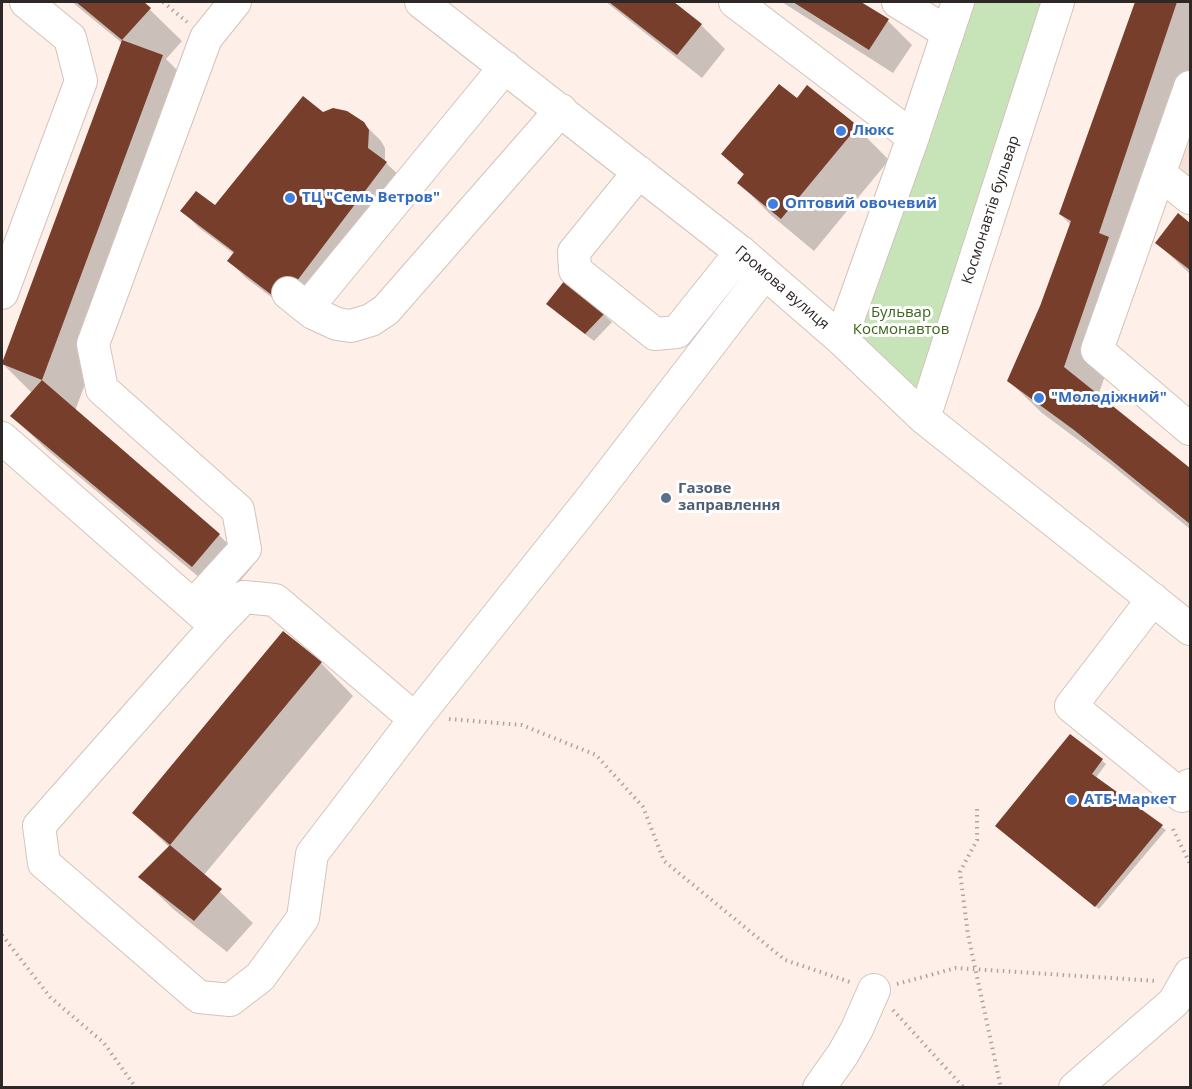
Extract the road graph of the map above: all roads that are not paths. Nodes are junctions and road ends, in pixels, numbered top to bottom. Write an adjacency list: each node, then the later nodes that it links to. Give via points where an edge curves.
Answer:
1 (26, 2): 18 (street, via 70,38 81,81)
2 (235, 2): 24 (street, via 206,38 93,344 102,389 238,510 245,549)
3 (421, 2): 9 (street, Громова вулиця)
4 (735, 2): 12 (street)
5 (898, 2): 8 (street)
6 (958, 2): 8 (street)
7 (1059, 2): 20 (street, Космонавтів бульвар)
8 (948, 33): 12 (street)
9 (505, 67): 11 (street, Громова вулиця); 11 (street, via 297,301 327,321 351,326 386,310)
10 (1191, 87): 14 (street)
11 (561, 111): 13 (street, Громова вулиця)
12 (913, 137): 19 (street)
13 (639, 172): 16 (street, Громова вулиця); 16 (street, via 574,252 575,270 655,334 676,333)
14 (1160, 174): 15 (street); 21 (street, via 1097,350)
15 (1191, 198)
16 (741, 252): 17 (street, Громова вулиця)
17 (764, 274): 19 (street, Громова вулиця); 26 (street)
18 (2, 293)
19 (842, 339): 20 (street, Громова вулиця)
20 (924, 418): 23 (street, Громова вулиця)
21 (1191, 429)
22 (2, 438): 24 (street)
23 (1153, 600): 25 (street, Громова вулиця); 27 (street, via 1071,706 1182,796)
24 (204, 616): 26 (street, via 244,597 275,600); 26 (street, via 39,826 44,863 199,997 230,1000 260,977 303,918 312,855)
25 (1191, 629)
26 (415, 719)
27 (1191, 785)
28 (1188, 978): 31 (street, via 1174,1002)
29 (874, 990): 30 (street, via 853,1037)
30 (819, 1088)
31 (1075, 1088)

